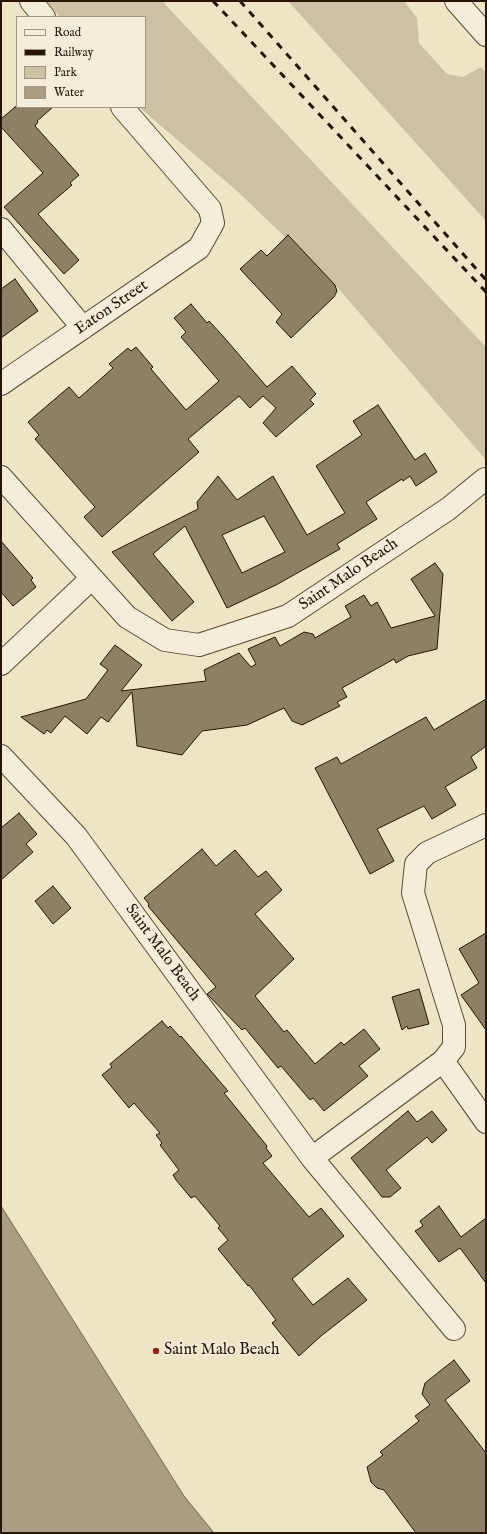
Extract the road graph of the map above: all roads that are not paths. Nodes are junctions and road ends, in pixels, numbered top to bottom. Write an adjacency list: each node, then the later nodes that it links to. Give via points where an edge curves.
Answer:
1 (31, 1): 3 (street)
2 (456, 1): 4 (street)
3 (43, 16)
4 (486, 35)
5 (123, 108): 7 (street, Eaton Street, via 210,209 213,223 199,248)
6 (1, 229): 7 (street)
7 (83, 328): 8 (street, Eaton Street)
8 (1, 384)
9 (1, 477): 11 (street)
10 (485, 479): 11 (street, Saint Malo Beach, via 448,510 288,616 199,645 164,640 127,618)
11 (92, 578): 12 (street)
12 (1, 664)
13 (1, 756): 17 (street, Saint Malo Beach, via 76,836)
14 (486, 825): 15 (street, via 427,853 416,864 413,893 454,1025 454,1047)
15 (443, 1061): 16 (street); 17 (street)
16 (486, 1122)
17 (312, 1158): 18 (street, Saint Malo Beach)
18 (454, 1329)

